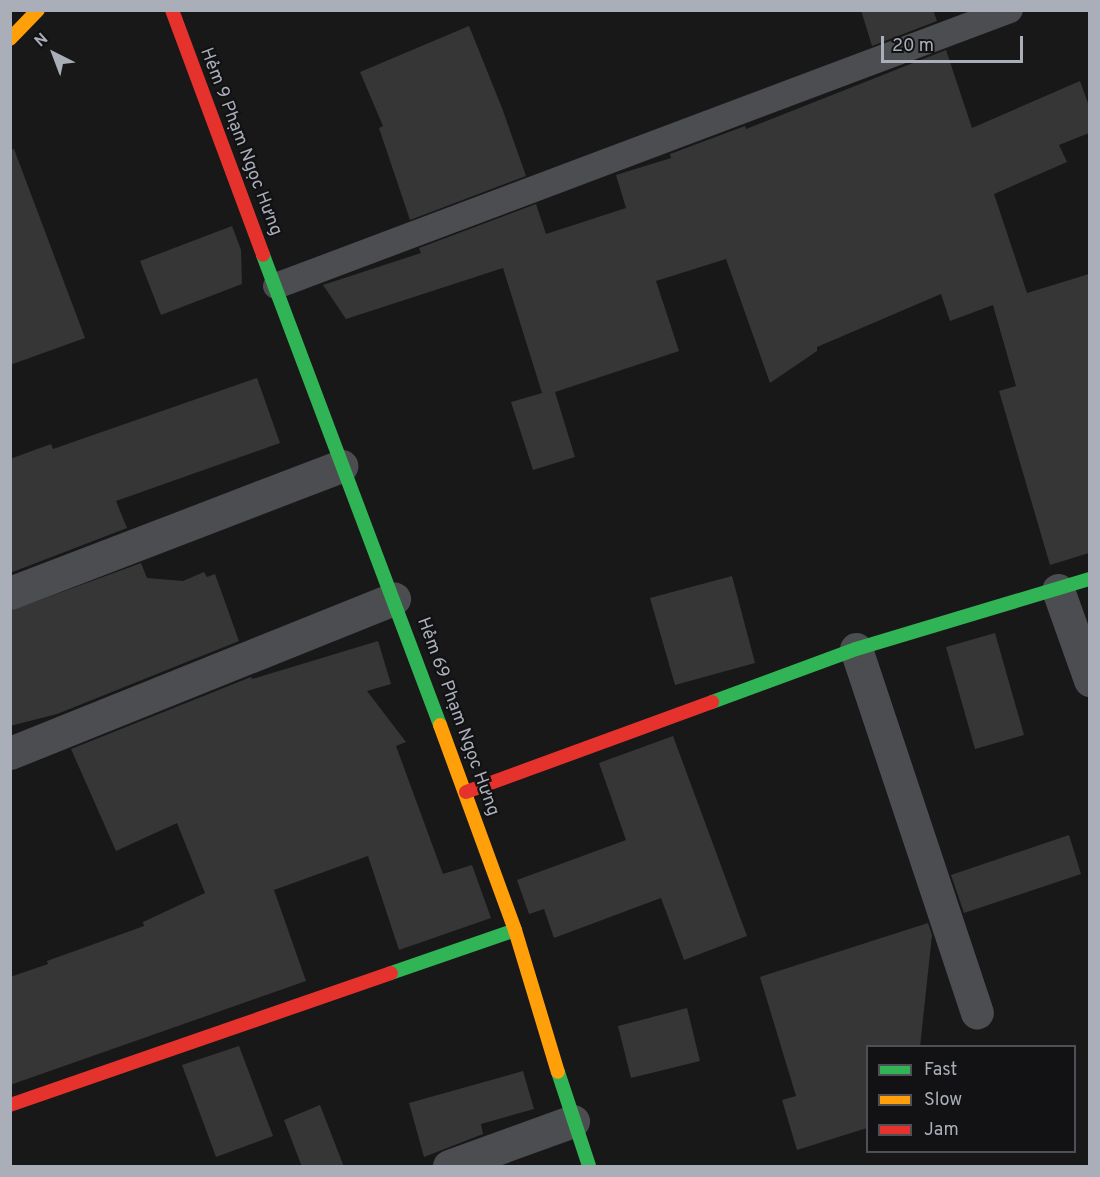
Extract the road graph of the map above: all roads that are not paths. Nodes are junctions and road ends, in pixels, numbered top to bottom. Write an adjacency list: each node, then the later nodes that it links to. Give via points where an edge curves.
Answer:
1 (38, 10): 4 (street)
2 (172, 10): 5 (street, Hẻm 9 Phạm Ngọc Hưng)
3 (1010, 10): 5 (lane)
4 (10, 39)
5 (276, 285): 6 (street, Hẻm 69 Phạm Ngọc Hưng)
6 (341, 466): 9 (street); 10 (street, Hẻm 69 Phạm Ngọc Hưng)
7 (1089, 579): 8 (street)
8 (1058, 590): 11 (street); 12 (street)
9 (10, 593)
10 (394, 599): 13 (street); 14 (street, Hẻm 69 Phạm Ngọc Hưng)
11 (856, 650): 14 (street); 16 (street)
12 (1089, 680)
13 (10, 753)
14 (466, 792): 15 (street, Hẻm 69 Phạm Ngọc Hưng)
15 (515, 930): 17 (street); 18 (street, Hẻm 69 Phạm Ngọc Hưng)
16 (977, 1012)
17 (10, 1105)
18 (573, 1121): 19 (street); 20 (street, Hẻm 69 Phạm Ngọc Hưng)
19 (449, 1167)
20 (589, 1167)

